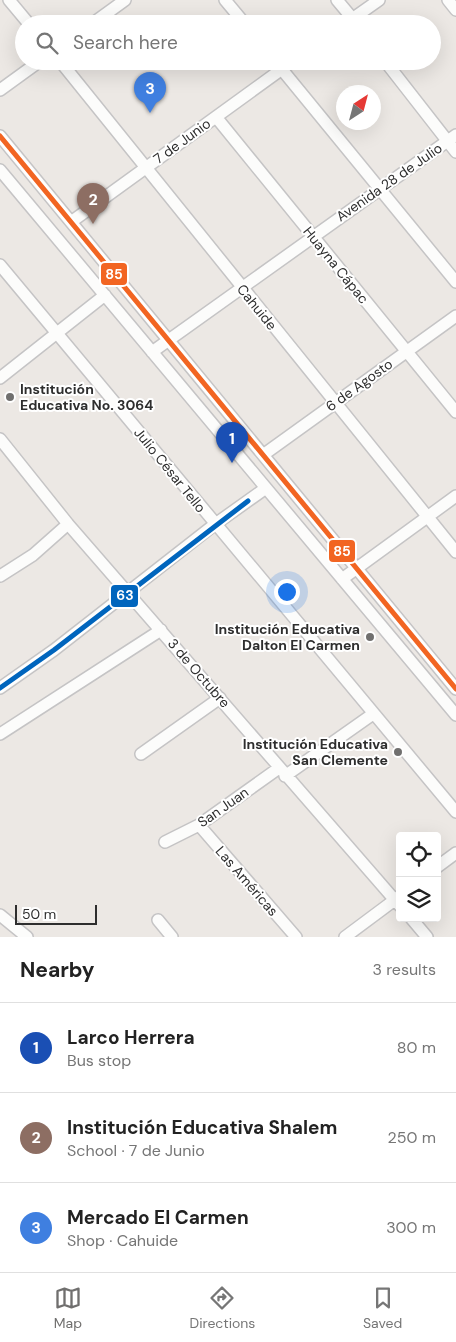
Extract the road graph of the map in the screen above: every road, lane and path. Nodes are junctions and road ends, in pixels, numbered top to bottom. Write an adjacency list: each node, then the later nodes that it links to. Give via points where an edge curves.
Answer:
1 (9, 0): 8 (street)
2 (225, 0): 10 (street)
3 (338, 0): 11 (street)
4 (379, 0): 12 (street)
5 (448, 0): 7 (street)
6 (121, 1): 9 (street)
7 (456, 10)
8 (21, 15)
9 (103, 15)
10 (238, 15)
11 (347, 15)
12 (360, 15)
13 (28, 70): 18 (street)
14 (67, 70): 23 (street, Cahuide)
15 (273, 70): 19 (street, 7 de Junio)
16 (283, 70): 25 (street)
17 (393, 70): 21 (street)
18 (0, 90)
19 (216, 117): 23 (street, 7 de Junio); 27 (street, Huayna Cápac)
20 (0, 136): 26 (street)
21 (451, 138): 22 (street); 25 (street, Avenida 28 de Julio)
22 (456, 152)
23 (146, 167): 26 (street, 7 de Junio); 30 (street, Cahuide)
24 (0, 170): 31 (street)
25 (379, 188): 27 (street, Avenida 28 de Julio); 29 (street)
26 (71, 222): 34 (street)
27 (313, 236): 30 (street, Avenida 28 de Julio); 35 (street, Huayna Cápac)
28 (0, 264): 33 (street, Julio César Tello)
29 (456, 282)
30 (241, 288): 34 (street, Avenida 28 de Julio); 38 (street, Cahuide)
31 (105, 295): 33 (street); 36 (street)
32 (456, 316): 35 (street, 6 de Agosto)
33 (58, 332): 37 (street); 46 (street, Julio César Tello)
34 (168, 340): 36 (street, Avenida 28 de Julio); 41 (street)
35 (406, 351): 38 (street, 6 de Agosto); 39 (street, Huayna Cápac)
36 (152, 352): 42 (street)
37 (0, 378)
38 (335, 403): 41 (street, 6 de Agosto); 44 (street, Cahuide)
39 (456, 412)
40 (0, 439): 45 (street, 3 de Octubre)
41 (263, 455): 48 (street)
42 (266, 488): 46 (street); 50 (street)
43 (456, 496): 44 (street)
44 (427, 517): 47 (street, Cahuide); 48 (street)
45 (68, 524): 49 (street, via 33,555); 51 (street, 3 de Octubre)
46 (214, 525): 51 (street); 56 (street, Julio César Tello)
47 (456, 552)
48 (356, 568): 50 (street); 53 (street)
49 (0, 576)
50 (342, 579): 57 (street)
51 (127, 592): 52 (street, 3 de Octubre); 54 (street)
52 (161, 630): 55 (street, 3 de Octubre); 58 (street)
53 (454, 681)
54 (0, 688)
55 (220, 698): 59 (street); 60 (street, 3 de Octubre)
56 (373, 714): 60 (street, San Juan); 61 (street, Julio César Tello)
57 (456, 715)
58 (0, 734)
59 (141, 754)
60 (282, 772): 62 (street, San Juan); 66 (street, 3 de Octubre)
61 (456, 812)
62 (199, 825): 63 (street, San Juan); 73 (street, Las Américas)
63 (166, 842)
64 (456, 853): 65 (street)
65 (441, 864)
66 (396, 899)
67 (396, 902): 74 (street)
68 (0, 915): 71 (street)
69 (158, 920): 72 (street)
70 (414, 922): 75 (street)
71 (27, 937)
72 (172, 937)
73 (296, 937)
74 (345, 937)
75 (427, 937)

